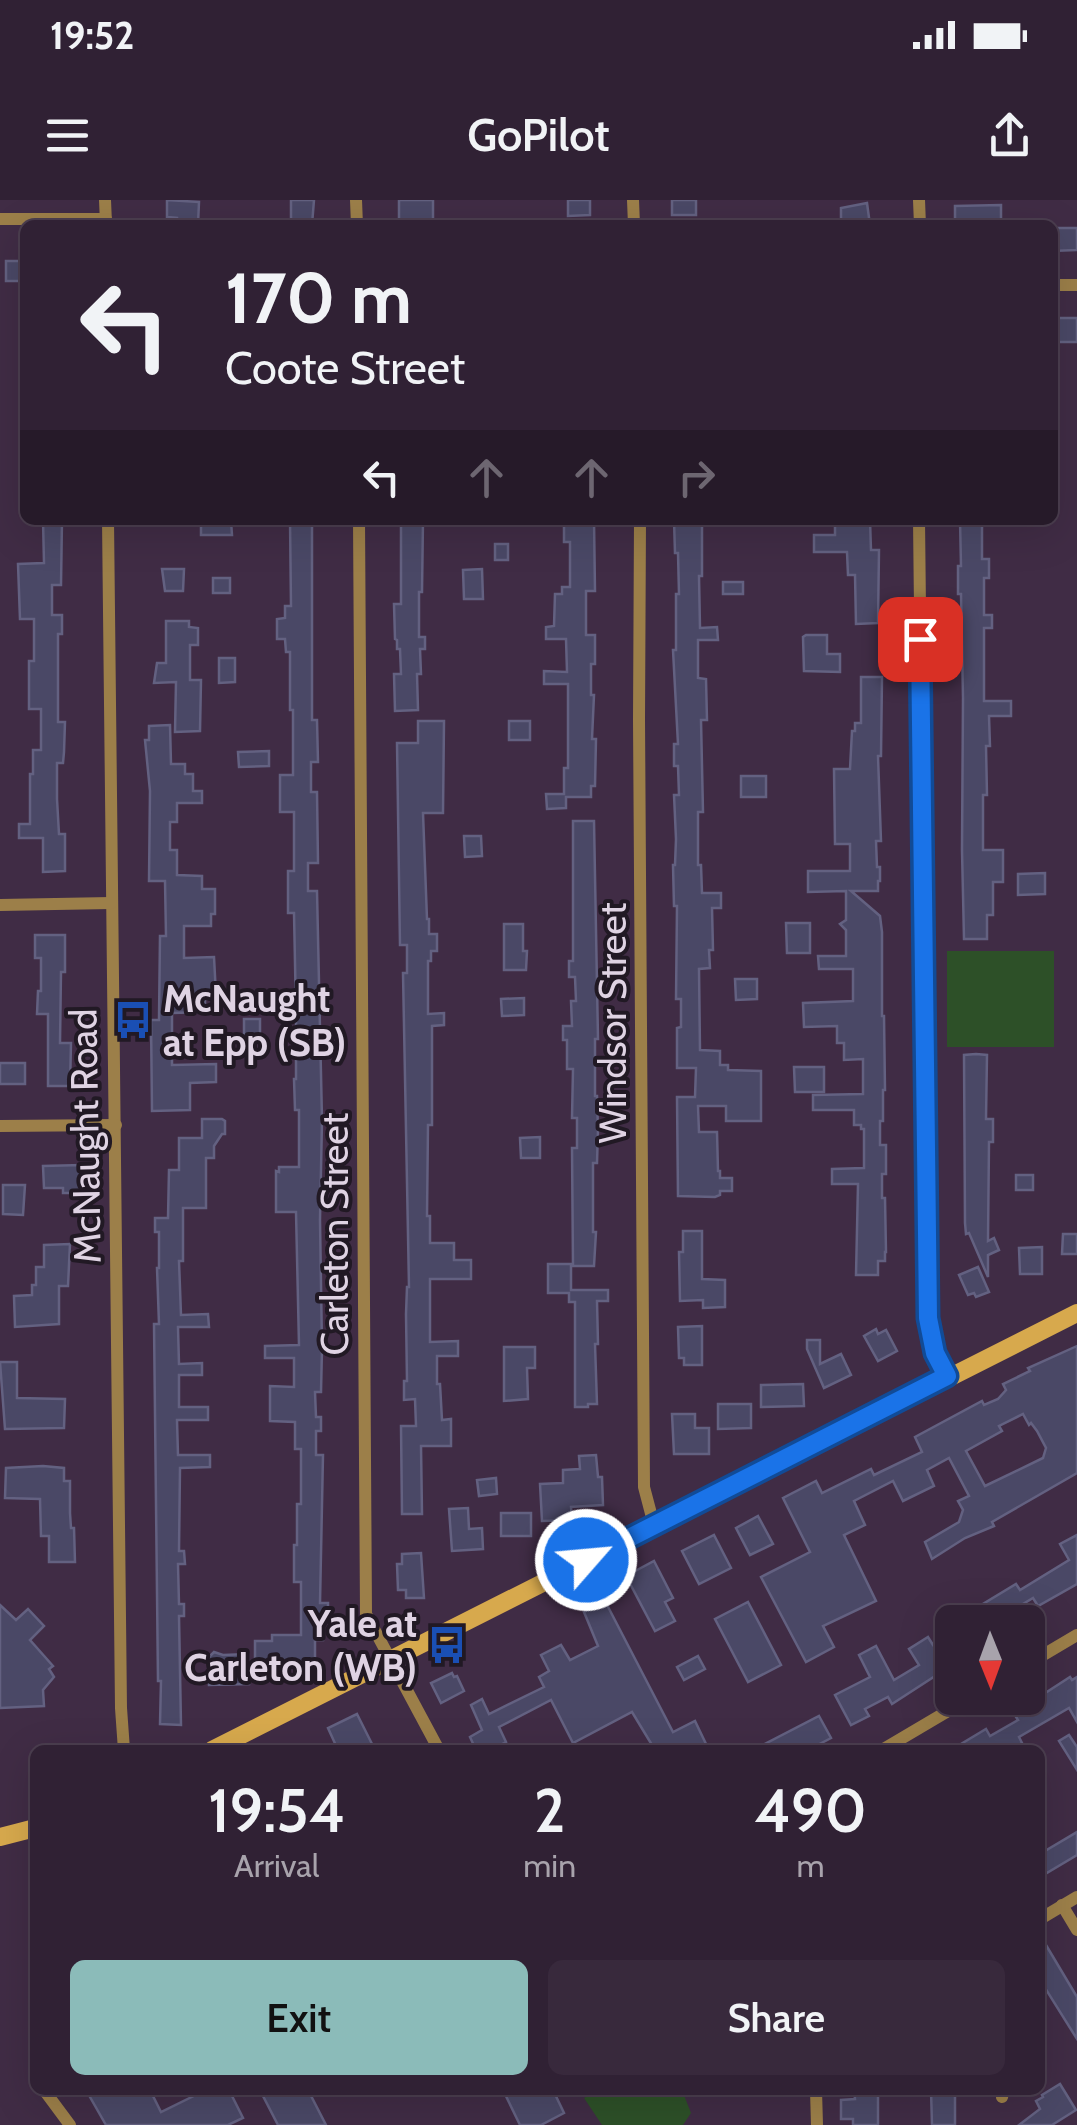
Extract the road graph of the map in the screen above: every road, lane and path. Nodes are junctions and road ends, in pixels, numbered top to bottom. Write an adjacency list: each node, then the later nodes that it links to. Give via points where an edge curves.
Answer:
1 (0, 219): 2 (street)
2 (35, 220)
3 (108, 525): 7 (street, McNaught Road)
4 (358, 525): 16 (street, Carleton Street, via 366,1614)
5 (640, 525): 13 (street, Windsor Street, via 644,1487)
6 (919, 525): 12 (street, via 928,1318)
7 (110, 903): 8 (street); 9 (street, McNaught Road)
8 (0, 905)
9 (116, 1125): 10 (street); 18 (street, McNaught Road)
10 (0, 1126)
11 (1077, 1312): 12 (main road)
12 (947, 1376): 13 (main road)
13 (654, 1525): 16 (main road)
14 (1077, 1634): 15 (street)
15 (1045, 1654)
16 (390, 1660): 19 (main road); 20 (street, Carleton Street)
17 (941, 1715): 21 (street)
18 (124, 1745)
19 (222, 1745)
20 (436, 1745)
21 (890, 1745)
22 (30, 1829): 23 (main road)
23 (0, 1837)
24 (1077, 1897): 25 (street)
25 (1062, 1906): 26 (street); 27 (street)
26 (1045, 1916)
27 (1077, 1930)
28 (48, 2095): 30 (street)
29 (816, 2095): 31 (street)
30 (70, 2125)
31 (817, 2125)

